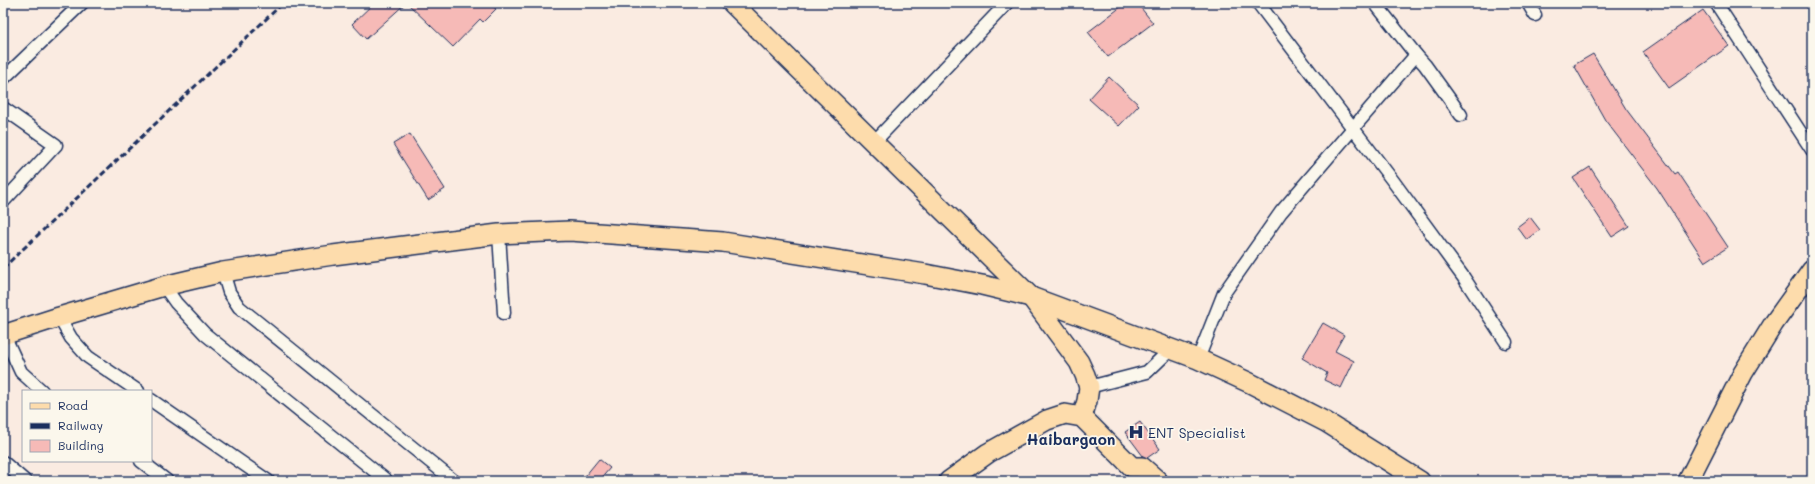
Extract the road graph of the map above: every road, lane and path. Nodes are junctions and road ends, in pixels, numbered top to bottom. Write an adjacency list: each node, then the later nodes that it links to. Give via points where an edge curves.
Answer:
1 (82, 3): 10 (street)
2 (732, 3): 14 (main road)
3 (1007, 3): 14 (street)
4 (1258, 3): 13 (street)
5 (1375, 3): 9 (street)
6 (1528, 3): 8 (street)
7 (1716, 3): 15 (street)
8 (1535, 15)
9 (1416, 55): 12 (street); 13 (street)
10 (3, 79)
11 (3, 108): 16 (street, via 56,145)
12 (1461, 115)
13 (1353, 128): 25 (street, via 1464,278); 27 (street, via 1281,212 1224,293)
14 (874, 142): 21 (main road)
15 (1812, 150)
16 (3, 202)
17 (499, 234): 19 (main road); 21 (main road, via 570,231 723,242 925,274); 22 (street)
18 (1812, 270): 44 (main road, via 1774,323 1743,373)
19 (223, 272): 20 (main road); 40 (street, via 228,292 239,307)
20 (164, 286): 23 (main road); 39 (street, via 205,334)
21 (1031, 297): 26 (main road); 28 (main road, via 1079,362)
22 (504, 313)
23 (59, 317): 24 (main road); 30 (street, via 71,338 88,357)
24 (4, 335): 29 (street, via 21,372)
25 (1506, 342)
26 (1171, 350): 27 (main road); 28 (street, via 1147,372)
27 (1198, 359): 43 (main road, via 1312,415)
28 (1089, 387): 32 (main road)
29 (41, 390)
30 (137, 390)
31 (152, 401): 38 (street)
32 (1082, 417): 35 (main road); 41 (main road, via 1065,414 1047,420 988,454)
33 (3, 462): 36 (street)
34 (142, 462): 37 (street)
35 (1134, 474): 42 (main road, via 1142,466)
36 (25, 481)
37 (167, 481)
38 (268, 481)
39 (387, 481)
40 (454, 481)
41 (949, 481)
42 (1158, 481)
43 (1420, 481)
44 (1688, 481)

